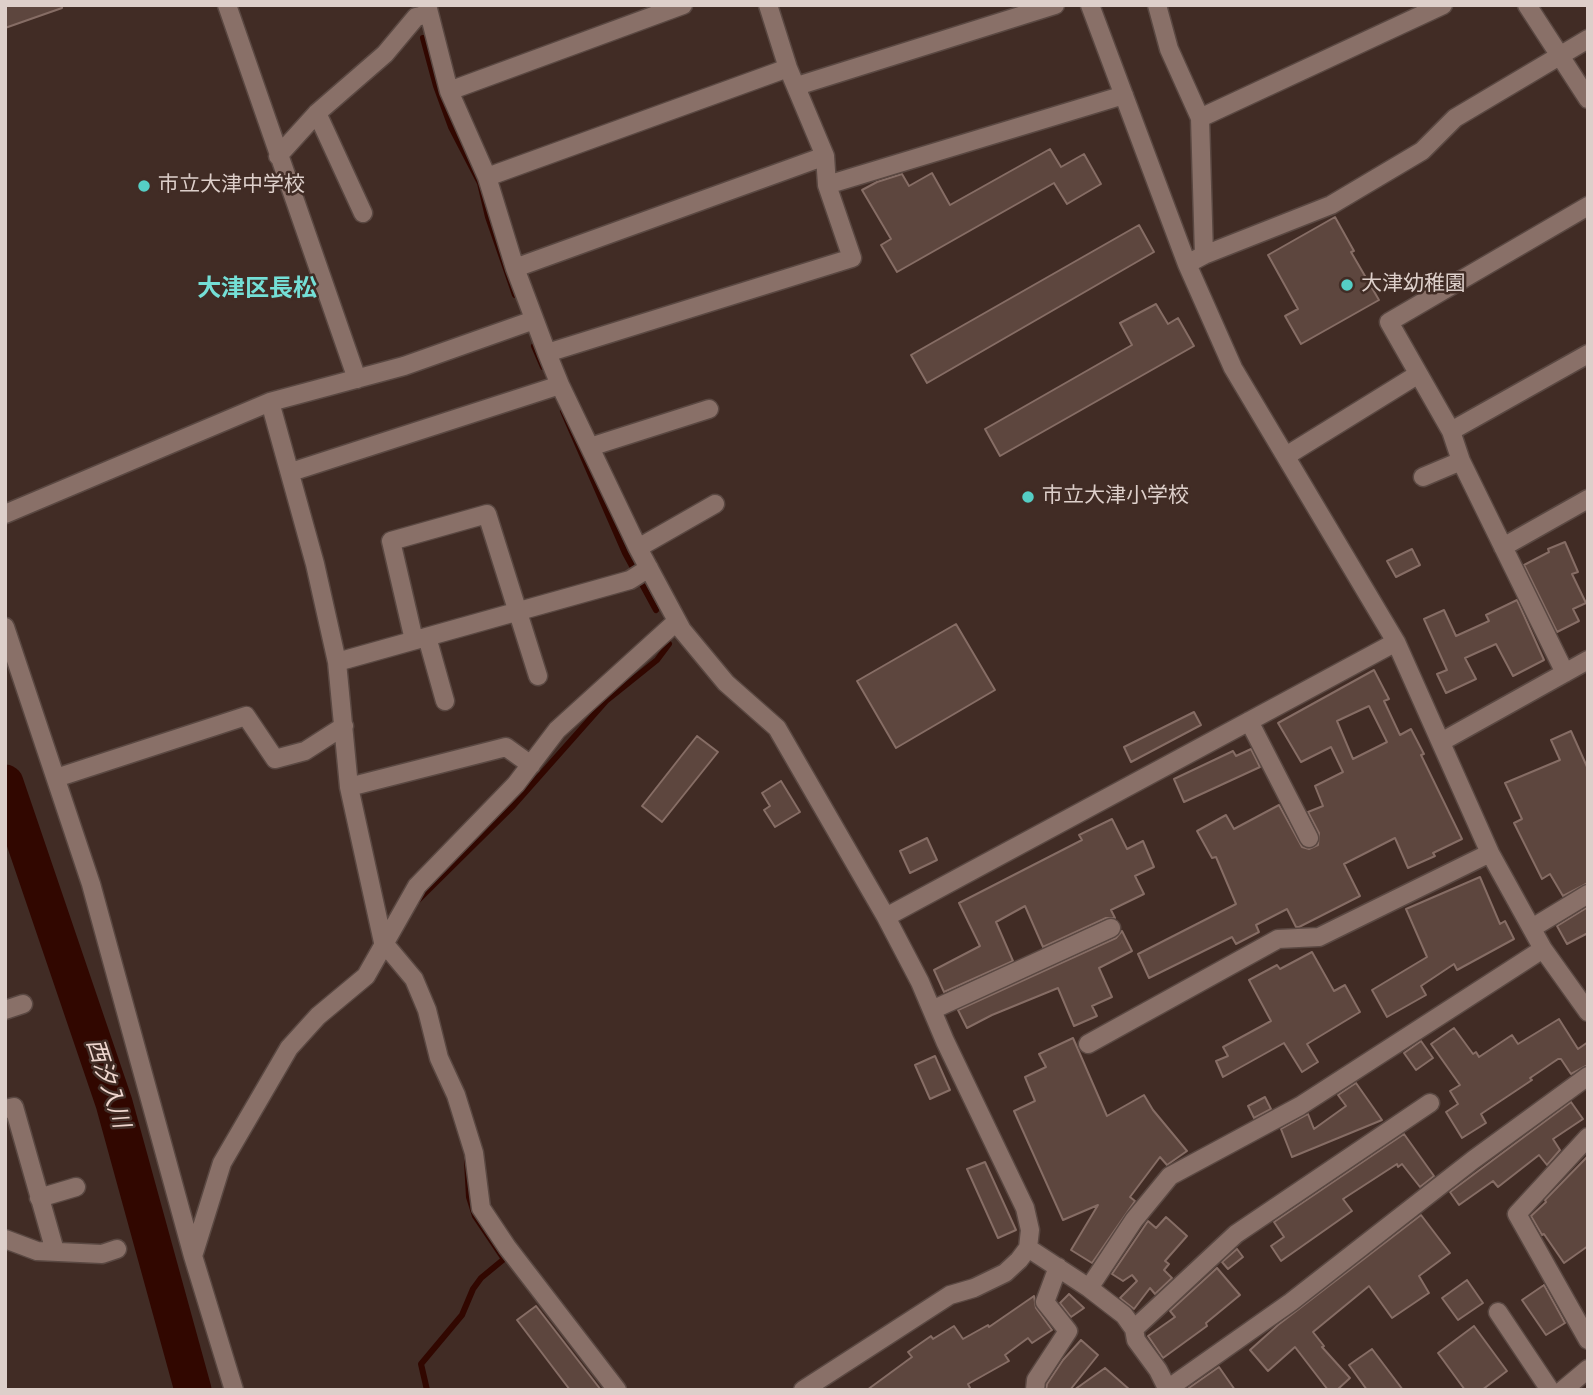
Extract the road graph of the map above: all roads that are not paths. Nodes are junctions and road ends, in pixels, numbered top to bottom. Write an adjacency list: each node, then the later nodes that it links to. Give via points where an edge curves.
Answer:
1 (228, 5): 19 (street)
2 (683, 5): 14 (street)
3 (768, 5): 12 (street)
4 (1055, 5): 13 (street)
5 (1090, 5): 15 (street)
6 (1157, 5): 18 (street, via 1169,49)
7 (1443, 5): 18 (street)
8 (1527, 5): 11 (street)
9 (428, 9): 14 (street); 17 (street)
10 (1588, 38): 11 (street)
11 (1561, 55): 16 (street); 25 (street, via 1455,118 1422,151 1331,205)
12 (788, 68): 13 (street); 21 (street)
13 (797, 86): 20 (street)
14 (449, 92): 21 (street)
15 (1124, 95): 22 (street); 26 (street)
16 (1588, 99)
17 (317, 113): 19 (street); 24 (street)
18 (1200, 118): 25 (street)
19 (278, 156): 32 (street)
20 (824, 156): 22 (street); 27 (street)
21 (487, 177): 27 (street)
22 (827, 185): 29 (street, via 852,258)
23 (1588, 206): 31 (street, via 1389,323)
24 (363, 213)
25 (1204, 255): 26 (street)
26 (1188, 264): 38 (street, via 1233,368)
27 (515, 268): 28 (street)
28 (534, 320): 29 (street); 32 (street)
29 (547, 352): 33 (street)
30 (1588, 354): 36 (street)
31 (1417, 375): 36 (street); 38 (street)
32 (357, 379): 34 (street)
33 (559, 385): 37 (street); 40 (street)
34 (271, 402): 40 (street); 44 (street)
35 (709, 408): 37 (street)
36 (1451, 431): 39 (street)
37 (590, 447): 46 (street)
38 (1286, 457): 52 (street)
39 (1461, 461): 41 (street); 45 (street)
40 (291, 472): 54 (street)
41 (1423, 477)
42 (1588, 499): 45 (street)
43 (715, 504): 46 (street)
44 (5, 514)
45 (1503, 547): 55 (street)
46 (638, 548): 47 (street)
47 (649, 568): 48 (street, via 630,580); 49 (street)
48 (519, 611): 51 (street); 51 (street, via 487,514 475,517 391,541); 56 (street)
49 (676, 622): 61 (street, via 557,730); 67 (street, via 726,683 777,728)
50 (5, 627): 62 (street)
51 (420, 638): 54 (street); 57 (street)
52 (1396, 642): 58 (street); 60 (street)
53 (1588, 660): 55 (street)
54 (337, 662): 59 (street)
55 (1564, 673): 60 (street)
56 (538, 676)
57 (446, 701)
58 (1249, 721): 64 (street); 67 (street)
59 (344, 726): 62 (street, via 305,751 275,758 246,716); 63 (street)
60 (1441, 742): 65 (street)
61 (531, 765): 63 (street, via 506,747); 70 (street, via 417,886)
62 (56, 778): 85 (street, via 91,884)
63 (349, 787): 70 (street)
64 (1309, 838)
65 (1490, 853): 69 (street); 74 (street, via 1319,937 1279,939)
66 (1588, 894): 69 (street)
67 (886, 917): 72 (street)
68 (1111, 928): 72 (street)
69 (1532, 928): 71 (street)
70 (383, 942): 85 (street, via 366,976 318,1016 289,1048 222,1163); 94 (street, via 414,979 427,1010 439,1058 474,1153 481,1208)
71 (1544, 949): 73 (street); 87 (street, via 1300,1106 1170,1176)
72 (932, 1010): 82 (street, via 1025,1208)
73 (1588, 1012)
74 (1088, 1044)
75 (1588, 1076): 92 (street, via 1291,1302)
76 (1430, 1103): 89 (street, via 1236,1234)
77 (5, 1109): 80 (street, via 14,1107)
78 (1588, 1137): 90 (street, via 1517,1214)
79 (76, 1187): 80 (street)
80 (39, 1198): 84 (street)
81 (5, 1238): 84 (street, via 37,1251)
82 (1028, 1248): 86 (street); 95 (street, via 1005,1273 950,1295)
83 (117, 1249): 84 (street, via 102,1254)
84 (55, 1251)
85 (193, 1256): 93 (street)
86 (1058, 1267): 87 (street); 96 (street, via 1045,1302 1068,1331 1036,1380)
87 (1089, 1288): 89 (street, via 1124,1315)
88 (1498, 1312): 97 (street)
89 (1134, 1329): 92 (street)
90 (1588, 1340)
91 (1588, 1370): 98 (street)
92 (1166, 1389)
93 (234, 1390)
94 (617, 1390)
95 (803, 1390)
96 (1035, 1390)
97 (1550, 1390)
98 (1563, 1390)

